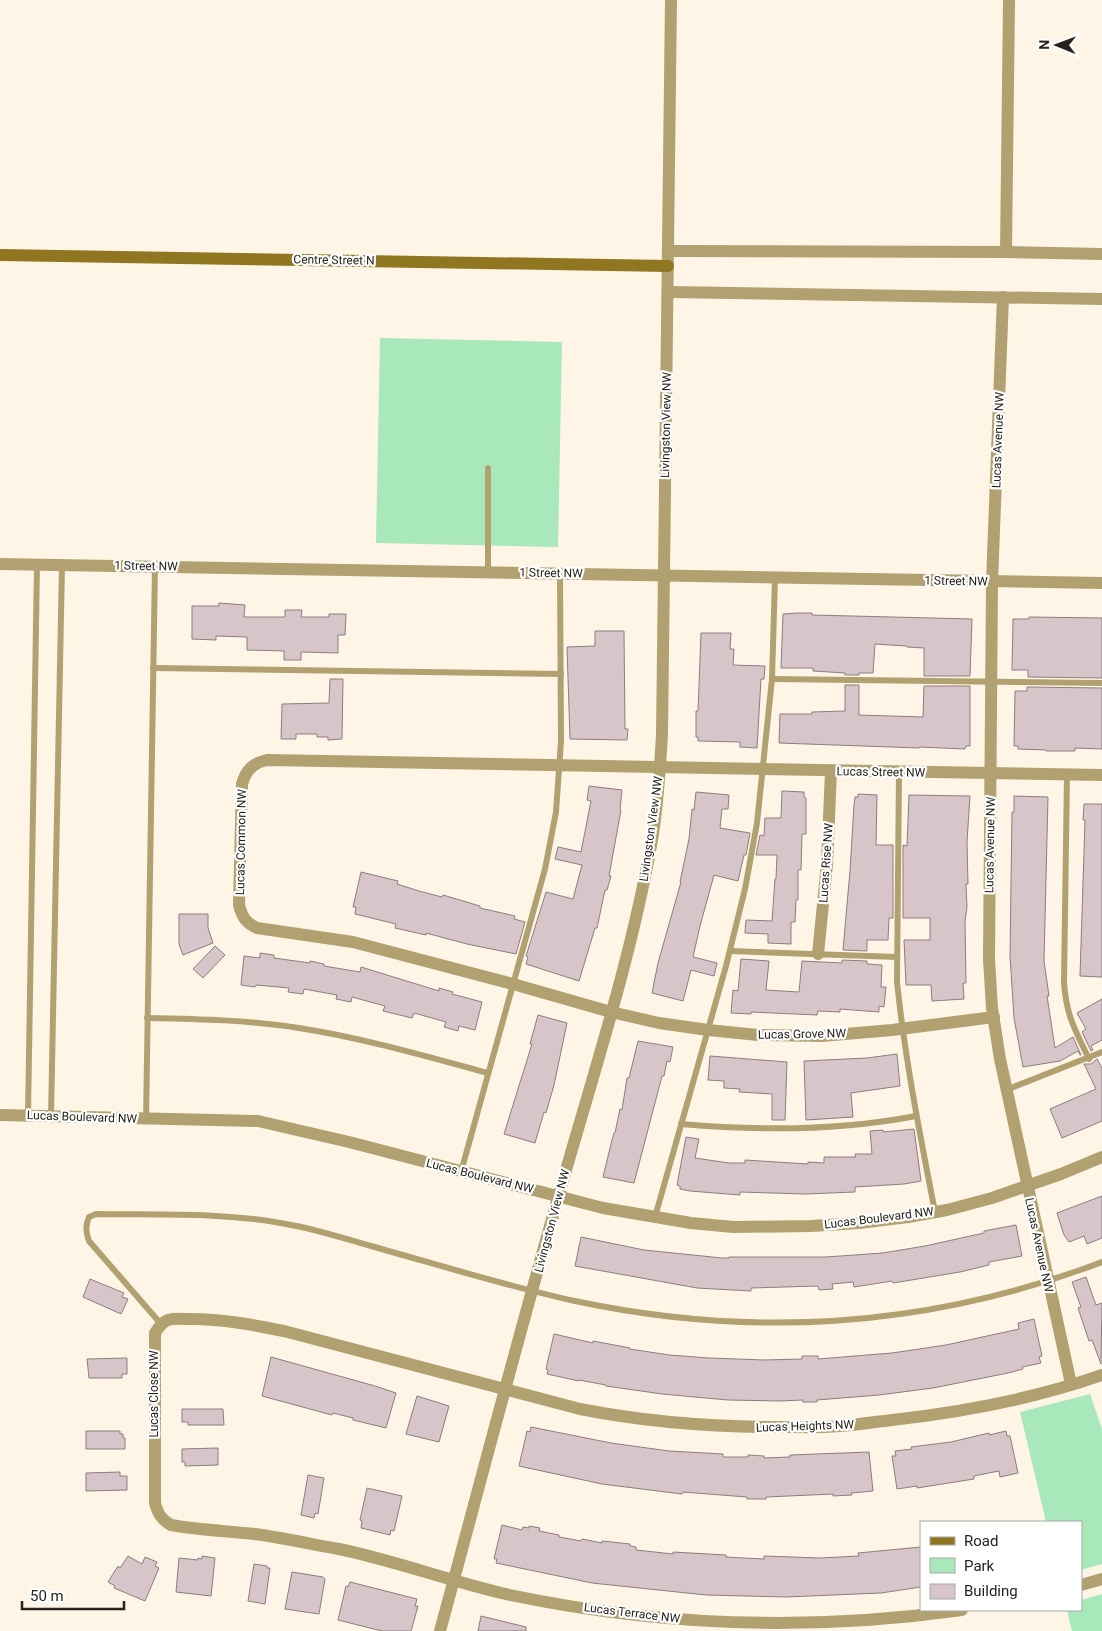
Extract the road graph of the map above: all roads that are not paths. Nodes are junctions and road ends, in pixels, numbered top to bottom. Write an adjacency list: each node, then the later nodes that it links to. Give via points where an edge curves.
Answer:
1 (671, 0): 3 (street, Livingston View NW)
2 (1009, 0): 4 (street)
3 (668, 251): 4 (street); 7 (street, Livingston View NW)
4 (1006, 252): 5 (street)
5 (1102, 254)
6 (0, 255): 7 (street, Centre Street N)
7 (668, 266): 8 (street, Livingston View NW)
8 (668, 292): 9 (street); 18 (street, Livingston View NW)
9 (1003, 297): 10 (street); 20 (street, Lucas Avenue NW)
10 (1102, 299)
11 (488, 468): 16 (lane)
12 (0, 564): 13 (street, 1 Street NW)
13 (37, 564): 14 (street, 1 Street NW); 49 (lane)
14 (62, 565): 15 (street, 1 Street NW); 50 (lane)
15 (155, 566): 16 (street, 1 Street NW); 22 (lane)
16 (488, 572): 17 (street, 1 Street NW)
17 (560, 573): 18 (street, 1 Street NW); 23 (lane)
18 (663, 577): 19 (street, 1 Street NW); 28 (street, Livingston View NW)
19 (775, 578): 20 (street, 1 Street NW); 24 (lane)
20 (992, 582): 21 (street, 1 Street NW); 25 (street, Lucas Avenue NW)
21 (1102, 584)
22 (153, 668): 23 (lane); 41 (lane)
23 (561, 674): 27 (lane)
24 (772, 679): 25 (lane); 29 (lane)
25 (991, 682): 26 (lane); 32 (street, Lucas Avenue NW)
26 (1102, 683)
27 (560, 766): 28 (street, Lucas Common NW); 38 (lane, via 552,838); 38 (street, Lucas Common NW, via 267,760 248,769 242,784 239,904 249,924 267,930 352,942)
28 (660, 767): 29 (street, Lucas Street NW); 39 (street, Livingston View NW, via 642,891)
29 (763, 769): 30 (street, Lucas Street NW); 35 (lane, via 752,854)
30 (830, 771): 31 (street, Lucas Street NW); 36 (street, Lucas Rise NW, via 827,864)
31 (899, 772): 32 (street, Lucas Street NW); 37 (lane)
32 (990, 773): 33 (street, Lucas Street NW); 40 (street, Lucas Avenue NW, via 989,959)
33 (1067, 774): 34 (street, Lucas Street NW); 45 (lane, via 1065,998 1068,1016)
34 (1102, 775)
35 (730, 951): 36 (lane); 43 (lane)
36 (818, 954): 37 (lane)
37 (897, 957): 42 (lane)
38 (513, 984): 39 (street, Lucas Common NW); 46 (lane)
39 (611, 1012): 43 (street, Lucas Grove NW); 57 (street, Livingston View NW)
40 (994, 1017): 42 (street, Lucas Grove NW); 47 (street, Lucas Avenue NW)
41 (147, 1018): 46 (lane, via 238,1021 299,1028 366,1040); 52 (lane)
42 (902, 1029): 43 (street, Lucas Grove NW, via 822,1036); 51 (lane)
43 (708, 1030): 53 (lane)
44 (1102, 1052): 45 (lane)
45 (1089, 1059): 47 (lane)
46 (488, 1073): 55 (lane)
47 (1006, 1090): 56 (street, Lucas Avenue NW)
48 (0, 1115): 49 (street, Lucas Boulevard NW)
49 (28, 1116): 50 (street, Lucas Boulevard NW)
50 (51, 1116): 52 (street, Lucas Boulevard NW)
51 (916, 1116): 53 (lane, via 802,1129); 58 (lane)
52 (146, 1120): 55 (street, Lucas Boulevard NW, via 258,1121)
53 (681, 1124): 59 (lane)
54 (1102, 1158): 56 (street, Lucas Boulevard NW)
55 (460, 1172): 57 (street, Lucas Boulevard NW)
56 (1026, 1185): 58 (street, Lucas Boulevard NW, via 992,1198); 61 (street, Lucas Avenue NW)
57 (558, 1196): 59 (street, Lucas Boulevard NW); 62 (street, Livingston View NW)
58 (935, 1212): 59 (street, Lucas Boulevard NW, via 859,1223 773,1227 725,1226)
59 (655, 1217)
60 (1102, 1262): 61 (lane)
61 (1047, 1282): 62 (lane, via 953,1307 836,1322 705,1320 637,1312); 65 (street, Lucas Avenue NW)
62 (533, 1291): 63 (lane, via 287,1224 236,1216 96,1214 89,1217 86,1224 89,1241); 66 (street, Livingston View NW)
63 (161, 1324): 66 (street, via 175,1318 267,1327); 68 (street, Lucas Close NW, via 155,1333 154,1351 155,1503 162,1520 171,1526 257,1535 340,1550 383,1559)
64 (1102, 1374): 65 (street, Lucas Heights NW)
65 (1071, 1384): 66 (street, Lucas Heights NW, via 962,1411 809,1427 734,1427 614,1416)
66 (506, 1390): 68 (street, Livingston View NW)
67 (1102, 1579): 69 (street)
68 (454, 1581): 70 (street, Lucas Terrace NW, via 552,1603 714,1622 828,1623); 71 (street, Livingston View NW)
69 (1082, 1585)
70 (954, 1611)
71 (440, 1631)

